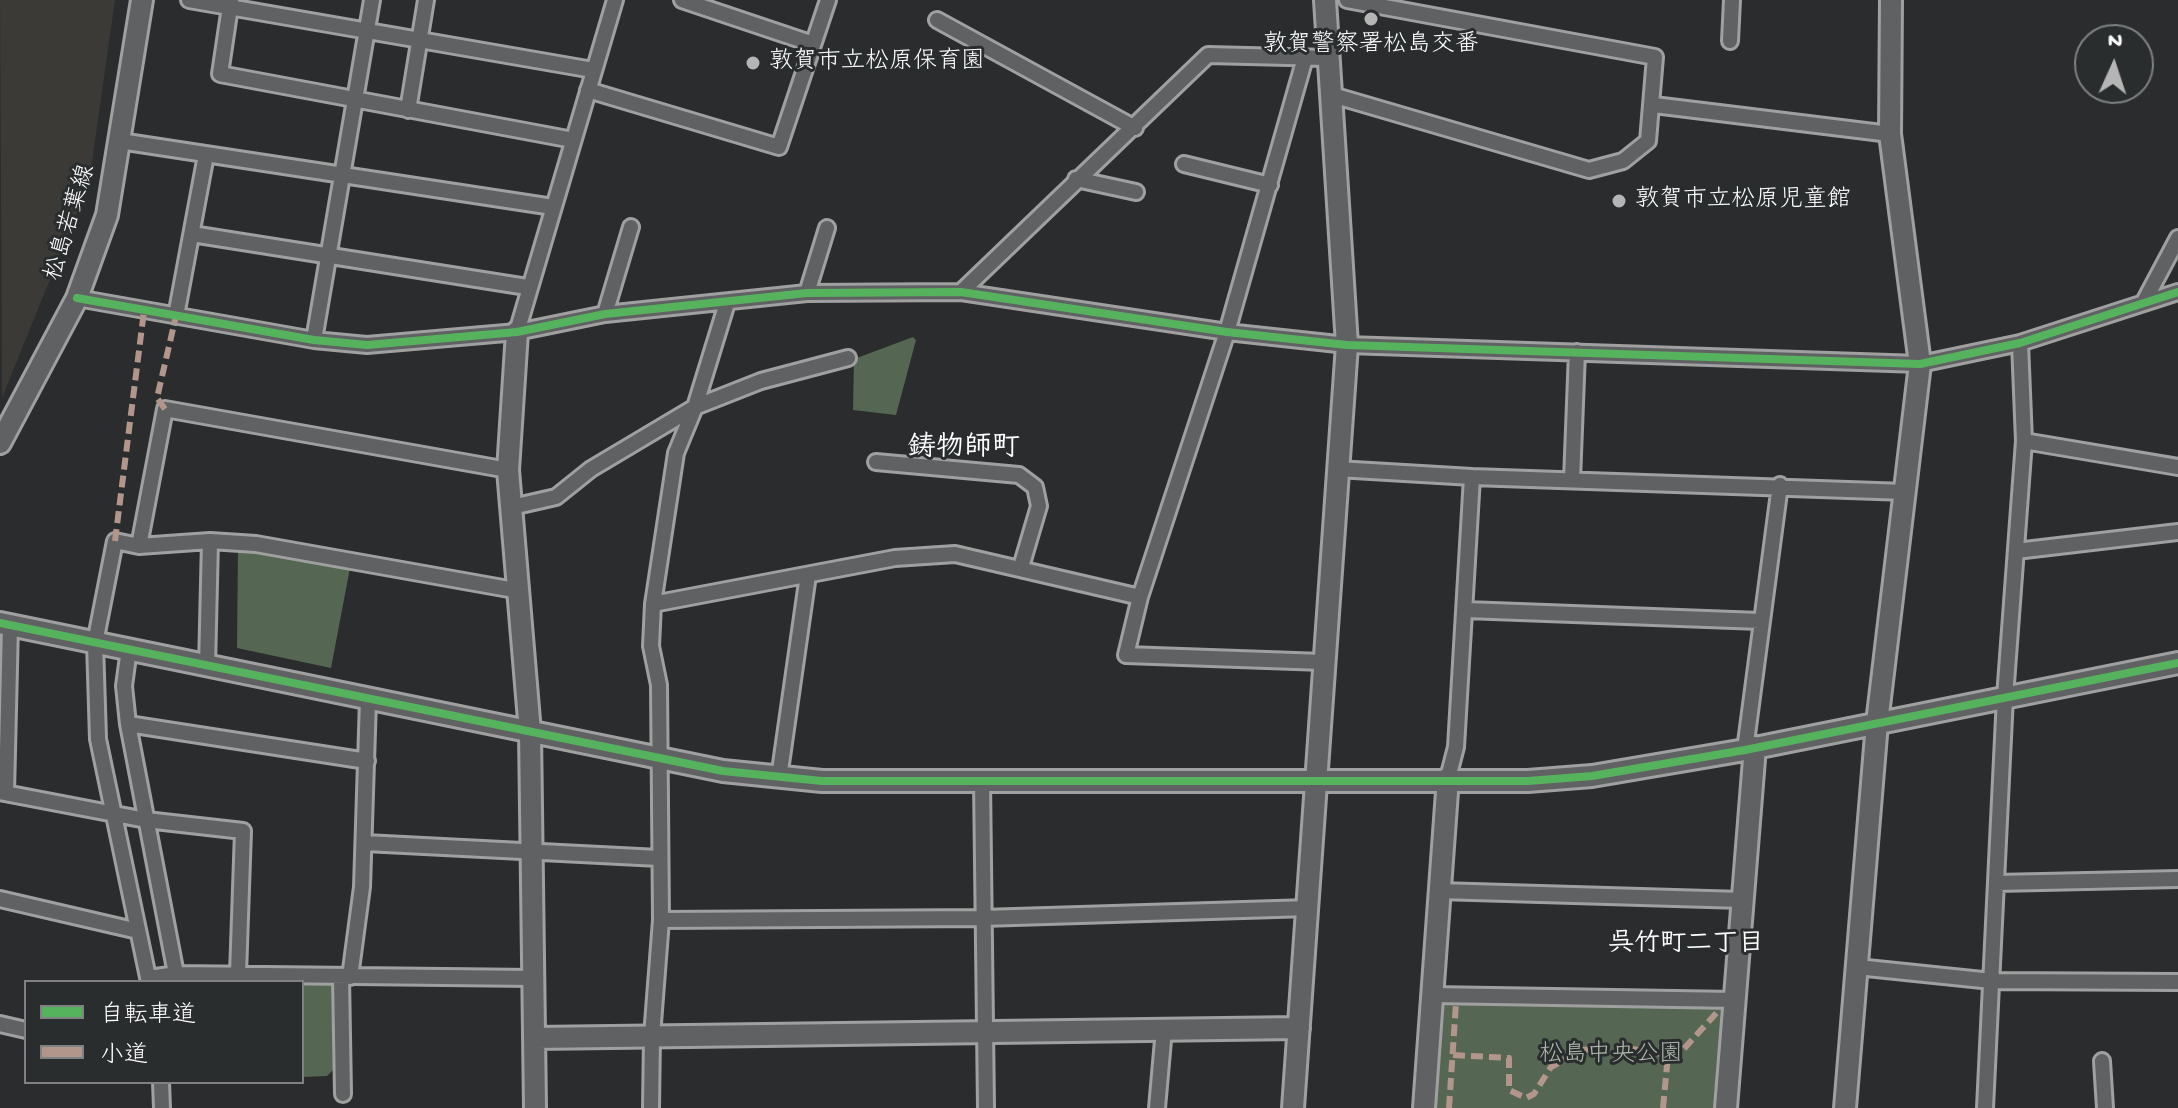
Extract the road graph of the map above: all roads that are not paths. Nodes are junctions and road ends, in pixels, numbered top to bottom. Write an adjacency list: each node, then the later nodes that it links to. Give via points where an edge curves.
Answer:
1 (142, 0): 29 (street, 松島若葉線)
2 (189, 0): 12 (street)
3 (372, 0): 14 (street)
4 (426, 0): 15 (street)
5 (615, 0): 20 (street)
6 (682, 0): 17 (street)
7 (828, 0): 17 (street)
8 (1325, 0): 19 (street)
9 (1347, 0): 24 (street, via 1655,57)
10 (1732, 0): 16 (street)
11 (1891, 0): 27 (street)
12 (230, 4): 14 (street); 23 (street, via 220,74)
13 (937, 20): 26 (street)
14 (366, 29): 15 (street); 23 (street)
15 (421, 39): 20 (street); 25 (street)
16 (1730, 41)
17 (813, 44): 21 (street, via 779,147)
18 (1305, 58): 19 (street); 26 (street, via 1208,55); 34 (street)
19 (1328, 58): 22 (street)
20 (593, 70): 21 (street)
21 (588, 90): 28 (street)
22 (1329, 94): 24 (street, via 1589,170 1623,161 1648,141); 55 (street)
23 (355, 100): 25 (street); 32 (street)
24 (1654, 105): 27 (street)
25 (408, 110): 28 (street)
26 (1135, 128): 33 (street)
27 (1890, 134): 58 (street)
28 (573, 140): 36 (street)
29 (120, 141): 30 (street); 46 (street, 松島若葉線, via 107,215)
30 (206, 155): 32 (street); 39 (street)
31 (1184, 164): 34 (street)
32 (344, 177): 36 (street); 41 (street)
33 (1076, 179): 35 (street); 43 (street)
34 (1270, 185): 52 (street)
35 (1136, 192)
36 (553, 207): 42 (street)
37 (631, 227): 49 (street)
38 (827, 228): 45 (street)
39 (192, 234): 41 (street); 50 (street)
40 (2178, 238): 47 (street)
41 (331, 256): 42 (street); 53 (street)
42 (527, 287): 51 (street)
43 (961, 292): 45 (street); 52 (street)
44 (2178, 292): 47 (street)
45 (807, 293): 48 (street)
46 (77, 298): 50 (street); 60 (street, 松島若葉線)
47 (2145, 300): 54 (street)
48 (727, 303): 49 (street); 59 (street)
49 (605, 314): 51 (street)
50 (176, 316): 53 (street)
51 (517, 332): 53 (street, via 367,345); 66 (street)
52 (1227, 332): 55 (street); 79 (street)
53 (314, 340)
54 (2020, 343): 58 (street); 61 (street)
55 (1347, 345): 56 (street); 65 (street)
56 (1577, 352): 58 (street); 68 (street)
57 (848, 358): 59 (street, via 761,381)
58 (1920, 364): 70 (street)
59 (695, 407): 71 (street, via 591,469 556,497); 80 (street, via 676,453)
60 (5, 423): 62 (street, 松島若葉線)
61 (2024, 441): 64 (street); 75 (street)
62 (0, 443)
63 (876, 462): 76 (street, via 1019,475 1035,487 1039,506)
64 (2178, 467)
65 (1337, 469): 67 (street); 86 (street)
66 (508, 470): 71 (street); 74 (street, via 165,409)
67 (1472, 477): 68 (street); 81 (street)
68 (1572, 480): 69 (street)
69 (1780, 485): 70 (street); 82 (street)
70 (1906, 492): 91 (street)
71 (512, 507): 78 (street)
72 (2178, 532): 75 (street)
73 (210, 541): 74 (street); 78 (street, via 256,544); 88 (street)
74 (139, 546): 84 (street, via 115,541)
75 (2016, 551): 89 (street)
76 (1021, 567): 77 (street, via 955,554 895,558); 79 (street)
77 (808, 575): 80 (street); 97 (street)
78 (520, 591): 93 (street)
79 (1140, 597): 86 (street, via 1126,655)
80 (653, 604): 95 (street)
81 (1466, 610): 82 (street); 99 (street, via 1456,747)
82 (1760, 621): 94 (street)
83 (5, 624): 84 (street); 101 (street)
84 (95, 643): 85 (street); 102 (street, via 98,739)
85 (129, 649): 88 (street); 92 (street, via 124,686)
86 (1323, 662): 98 (street)
87 (2178, 663): 89 (street)
88 (207, 667): 90 (street)
89 (2005, 697): 91 (street); 108 (street)
90 (368, 700): 93 (street); 96 (street)
91 (1877, 723): 94 (street); 116 (street)
92 (128, 724): 96 (street); 103 (street)
93 (530, 732): 95 (street); 105 (street)
94 (1750, 748): 99 (street, via 1592,776 1528,781); 111 (street)
95 (659, 757): 97 (street); 106 (street)
96 (367, 761): 104 (street)
97 (779, 778): 100 (street)
98 (1315, 778): 99 (street); 100 (street); 112 (street)
99 (1448, 778): 109 (street)
100 (982, 780): 113 (street)
101 (3, 792): 102 (street)
102 (114, 814): 103 (street); 115 (street)
103 (146, 820): 117 (street); 118 (street, via 243,831)
104 (365, 843): 105 (street); 119 (street)
105 (531, 850): 106 (street); 120 (street)
106 (659, 858): 114 (street)
107 (2178, 879): 108 (street)
108 (1996, 883): 122 (street)
109 (1439, 891): 111 (street); 124 (street)
110 (0, 899): 115 (street)
111 (1742, 900): 125 (street)
112 (1309, 908): 113 (street); 127 (street)
113 (982, 918): 114 (street); 130 (street)
114 (661, 920): 131 (street)
115 (138, 931): 121 (street)
116 (1857, 967): 122 (street); 144 (street)
117 (176, 974): 118 (street); 121 (street)
118 (238, 974): 119 (street)
119 (346, 977): 120 (street); 135 (street)
120 (533, 978): 132 (street)
121 (149, 980)
122 (1992, 981): 123 (street); 145 (street)
123 (2178, 982)
124 (1432, 995): 125 (street); 142 (street)
125 (1735, 1000): 143 (street)
126 (0, 1024): 129 (street)
127 (1299, 1028): 128 (street); 141 (street)
128 (1164, 1029): 130 (street); 140 (street)
129 (24, 1030)
130 (985, 1033): 131 (street); 139 (street)
131 (652, 1036): 132 (street); 138 (street)
132 (535, 1038): 137 (street)
133 (2102, 1061): 146 (street)
134 (161, 1084): 136 (street)
135 (343, 1094)
136 (162, 1108)
137 (535, 1108)
138 (651, 1108)
139 (986, 1108)
140 (1157, 1108)
141 (1293, 1108)
142 (1424, 1108)
143 (1726, 1108)
144 (1845, 1108)
145 (1985, 1108)
146 (2105, 1108)

